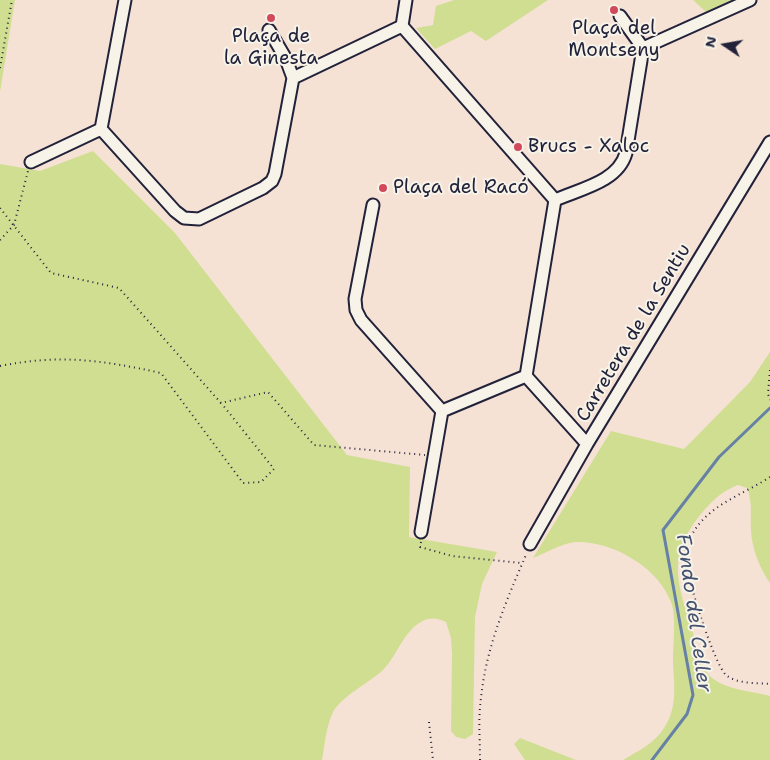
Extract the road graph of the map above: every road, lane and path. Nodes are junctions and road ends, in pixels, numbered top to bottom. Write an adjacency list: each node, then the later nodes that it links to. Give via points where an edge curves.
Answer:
1 (12, 0): 9 (path)
2 (125, 0): 11 (street)
3 (406, 0): 6 (street)
4 (750, 0): 8 (street)
5 (620, 16): 8 (street)
6 (402, 26): 10 (street); 14 (street)
7 (269, 30): 10 (street)
8 (643, 48): 14 (street, via 626,153 620,168 608,178)
9 (0, 68)
10 (293, 78): 11 (street, via 272,181 200,219 184,218 175,211)
11 (101, 129): 13 (street)
12 (770, 142): 25 (street, Carretera de la Sentiu)
13 (30, 162): 17 (path)
14 (554, 200): 21 (street)
15 (373, 205): 24 (street, via 355,294 356,310 361,320)
16 (0, 208): 17 (path)
17 (14, 225): 18 (path); 23 (path, via 51,273 119,288)
18 (0, 240)
19 (0, 366): 23 (path, via 58,358 108,362 161,373 243,483 261,482 274,469)
20 (770, 370): 22 (path)
21 (526, 376): 24 (street); 25 (street)
22 (770, 400)
23 (221, 403): 26 (path, via 268,392 314,445)
24 (442, 411): 26 (street)
25 (588, 444): 29 (street, Carretera de la Sentiu)
26 (434, 456): 28 (street)
27 (770, 477): 31 (path, via 706,516 690,537 684,554 687,575 716,661 726,675 742,681)
28 (421, 532): 30 (path, via 420,547 452,556)
29 (530, 544): 30 (path)
30 (522, 563): 34 (path, via 498,622 487,661 480,699)
31 (770, 684)
32 (429, 722): 33 (path)
33 (432, 760)
34 (480, 760)

